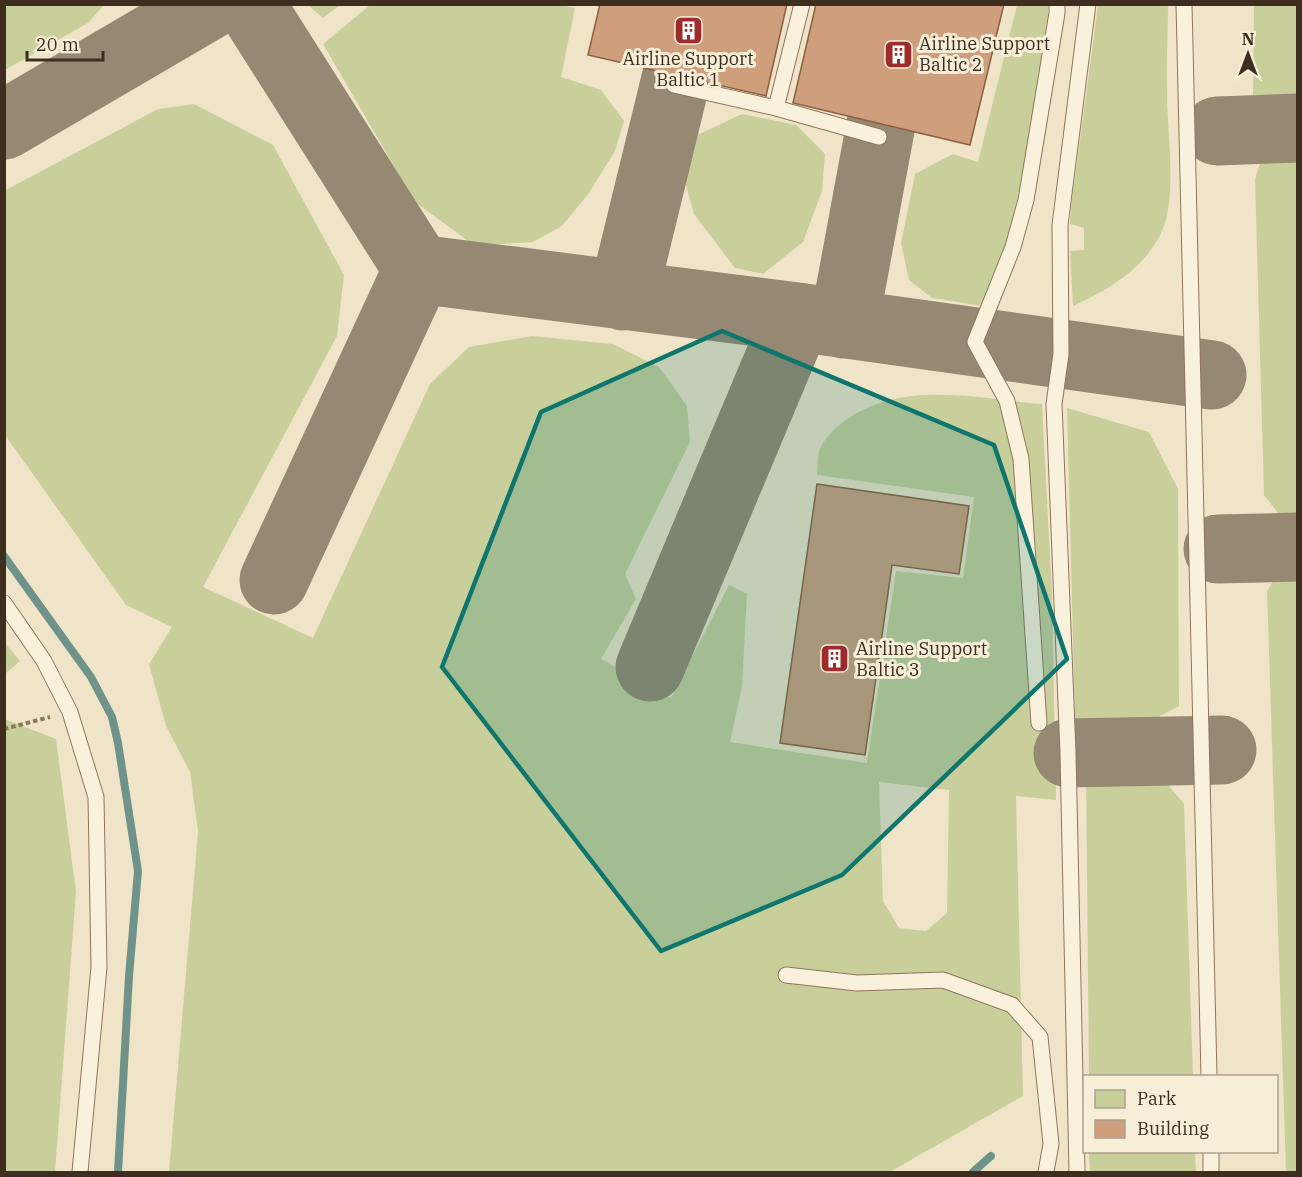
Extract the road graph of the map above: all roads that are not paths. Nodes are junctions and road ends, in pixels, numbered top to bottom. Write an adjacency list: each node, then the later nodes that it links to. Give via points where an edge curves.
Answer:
1 (802, 4): 6 (lane)
2 (1056, 4): 9 (lane, via 1026,200 1013,247 975,342 1007,401 1021,459)
3 (1088, 4): 15 (lane, via 1060,225 1061,354 1054,404 1068,753)
4 (1184, 4): 11 (lane)
5 (674, 85): 6 (lane)
6 (776, 108): 7 (lane)
7 (879, 136)
8 (4, 603): 13 (lane, via 44,661 70,712 96,797 99,967)
9 (1039, 723)
10 (786, 975): 14 (lane, via 857,983 943,980 1011,1005 1040,1037 1051,1144)
11 (1209, 1075)
12 (1211, 1153): 16 (lane)
13 (80, 1173)
14 (1046, 1173)
15 (1077, 1173)
16 (1211, 1173)

